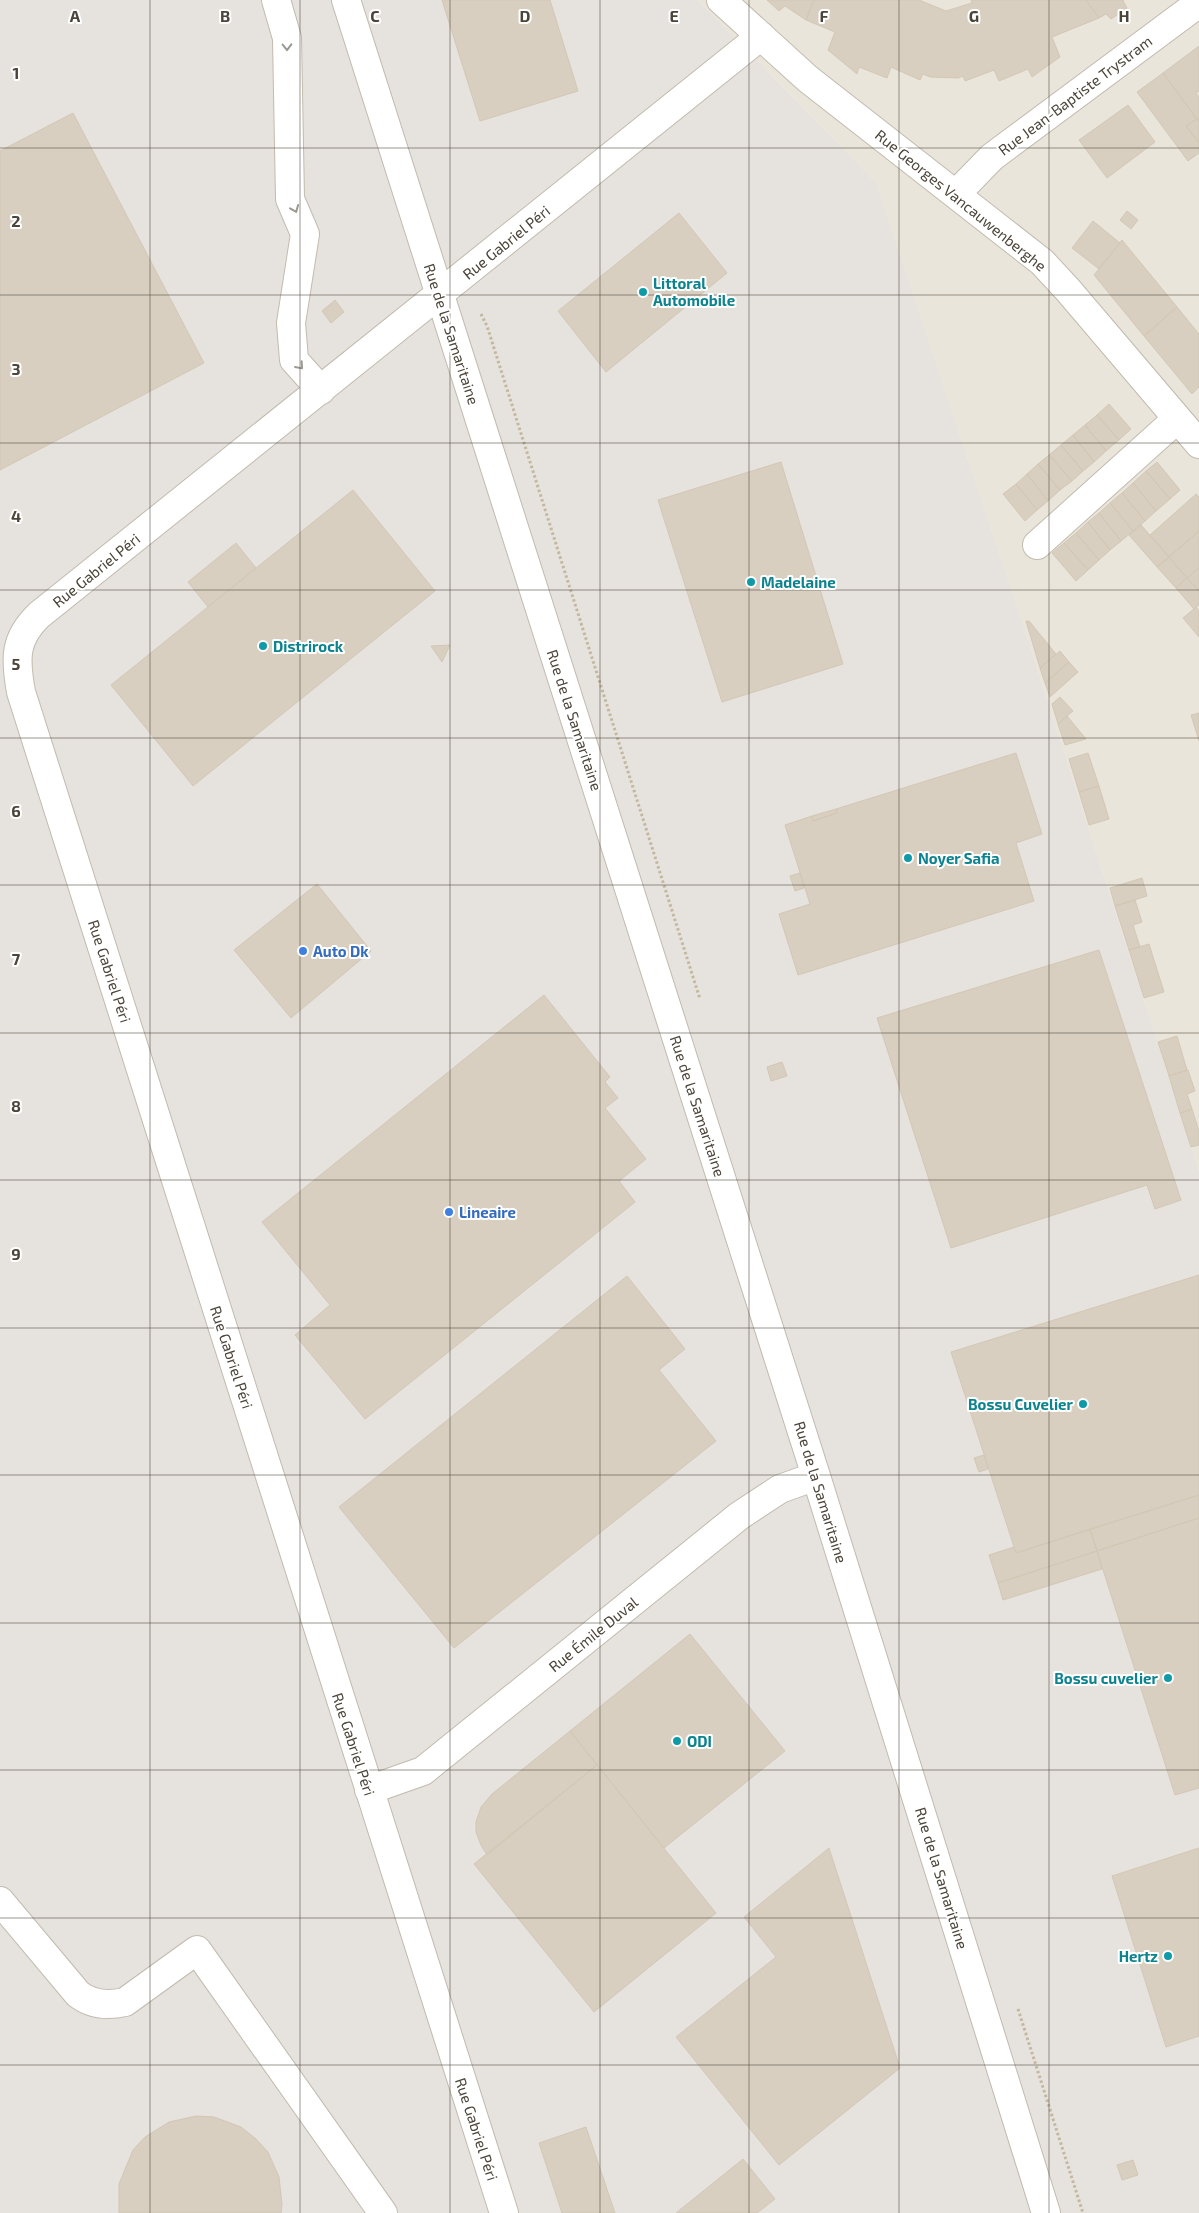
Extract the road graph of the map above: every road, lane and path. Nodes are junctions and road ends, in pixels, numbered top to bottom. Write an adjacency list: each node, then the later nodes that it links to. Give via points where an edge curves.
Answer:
1 (276, 0): 8 (street, one-way to 8, via 287,38 290,199 305,234 291,323 294,360)
2 (346, 0): 7 (street, Rue de la Samaritaine)
3 (721, 0): 5 (street, Rue Georges Vancauwenberghe)
4 (1199, 2): 6 (street, Rue Jean-Baptiste Trystram, via 992,157)
5 (761, 36): 6 (street, Rue Georges Vancauwenberghe, via 814,84); 7 (street, Rue Gabriel Péri)
6 (956, 194): 9 (street, Rue Georges Vancauwenberghe, via 1055,275)
7 (439, 296): 8 (street, Rue Gabriel Péri); 12 (street, Rue de la Samaritaine)
8 (321, 390): 13 (street, Rue Gabriel Péri, via 40,615 22,635 17,663 21,692)
9 (1177, 419): 10 (street, Rue Georges Vancauwenberghe); 11 (street)
10 (1199, 444)
11 (1037, 545)
12 (816, 1476): 13 (street, Rue Émile Duval, via 780,1489 746,1511 423,1771); 17 (street, Rue de la Samaritaine)
13 (369, 1790): 16 (street, Rue Gabriel Péri)
14 (0, 1901): 15 (street, via 71,1986 94,2003 125,2002 197,1950)
15 (383, 2213)
16 (504, 2213)
17 (1046, 2213)

